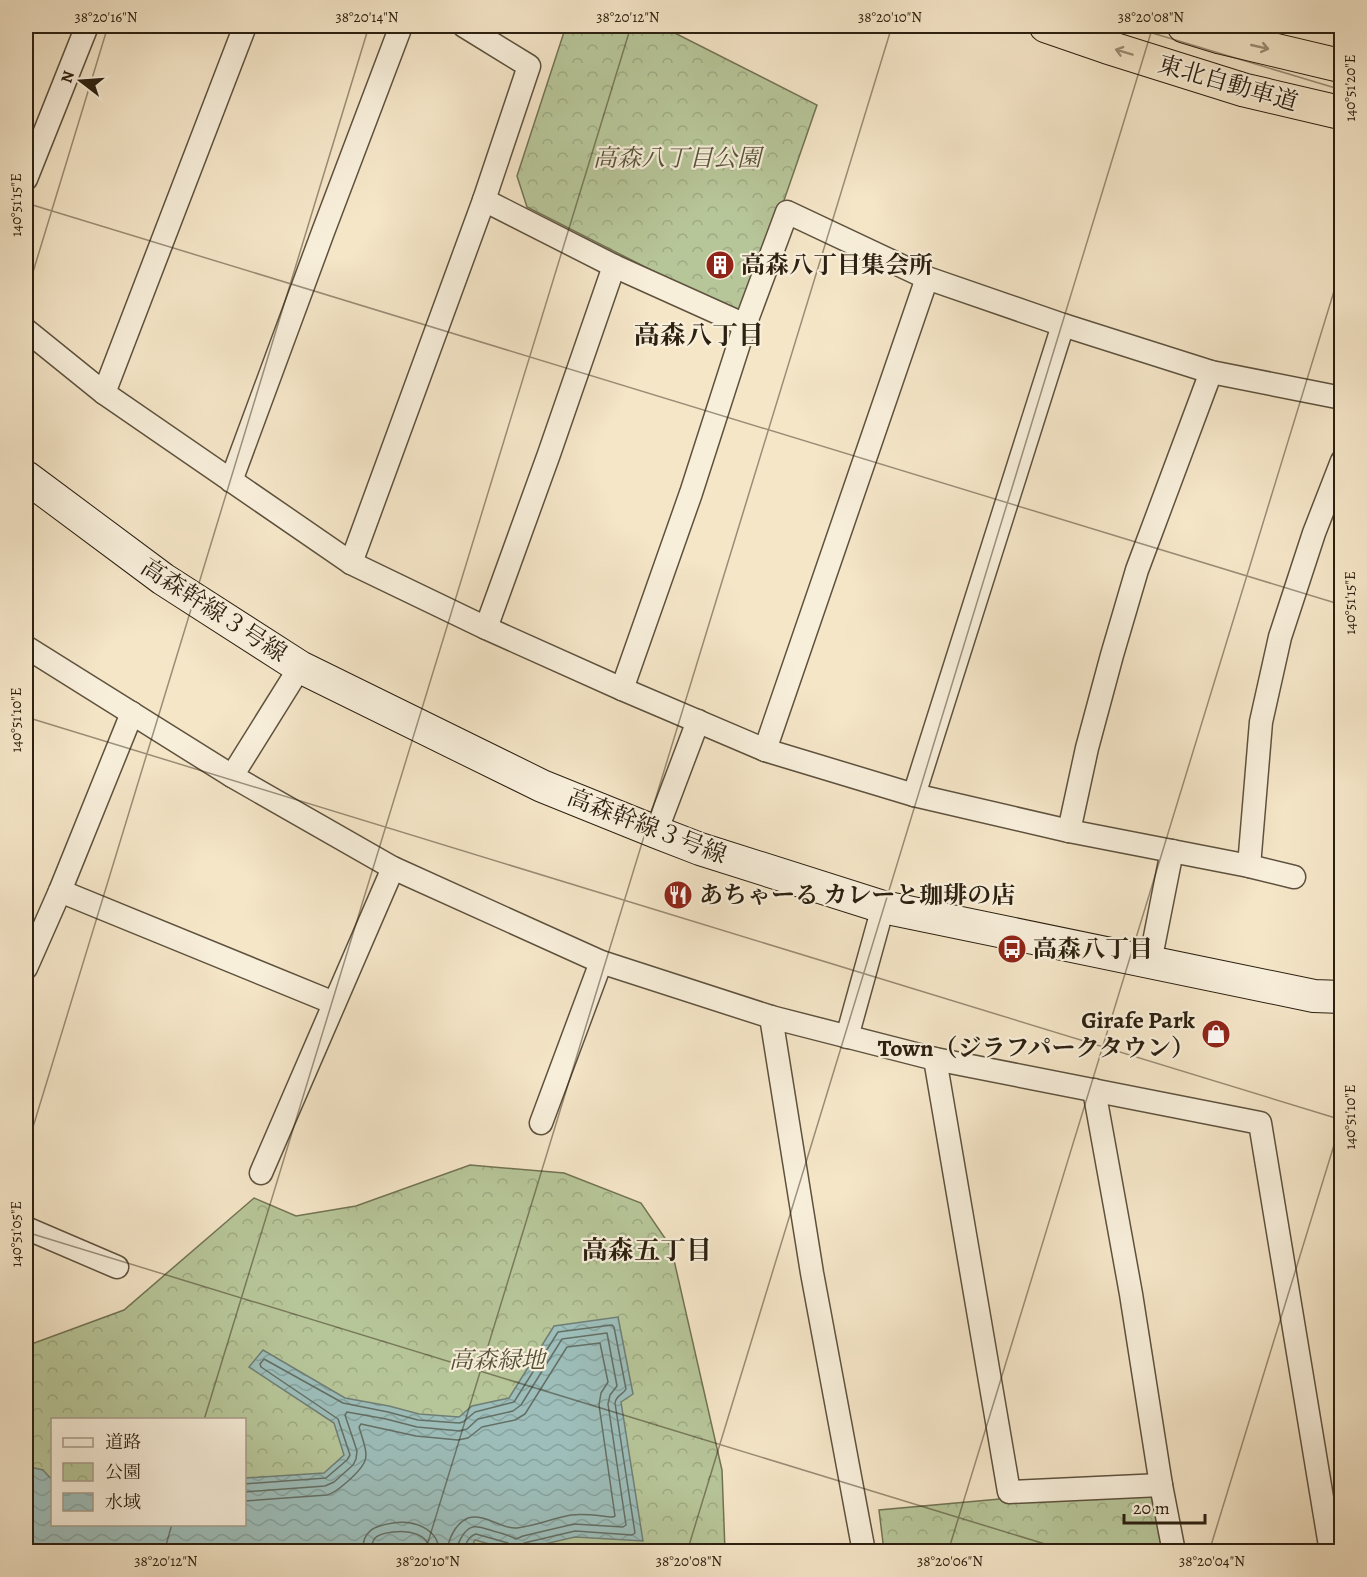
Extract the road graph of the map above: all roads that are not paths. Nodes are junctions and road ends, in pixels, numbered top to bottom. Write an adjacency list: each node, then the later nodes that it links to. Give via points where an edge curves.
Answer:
1 (87, 26): 9 (street)
2 (245, 26): 17 (street)
3 (401, 26): 21 (street)
4 (464, 26): 10 (street, via 529,66)
5 (1046, 26): 8 (highway, 東北自動車道, one-way to 5, via 1244,90)
6 (1184, 26): 7 (highway, 東北自動車道, one-way to 7)
7 (1341, 66)
8 (1341, 113)
9 (26, 179)
10 (484, 200): 11 (street); 22 (street)
11 (614, 266): 13 (street); 23 (street)
12 (927, 278): 13 (street, via 787,212); 14 (street); 29 (street)
13 (745, 325): 26 (street)
14 (1063, 325): 16 (street); 31 (street)
15 (26, 330): 17 (street)
16 (1211, 372): 18 (street); 32 (street, via 1137,570 1087,748)
17 (104, 393): 21 (street)
18 (1341, 398)
19 (1341, 461): 35 (street, via 1280,637 1261,722)
20 (26, 477): 25 (street, 高森幹線３号線, via 163,579)
21 (231, 481): 22 (street)
22 (351, 563): 23 (street)
23 (486, 628): 26 (street)
24 (26, 647): 27 (street)
25 (300, 667): 30 (street); 33 (street, 高森幹線３号線, via 542,786)
26 (622, 689): 28 (street)
27 (132, 713): 30 (street); 38 (street)
28 (698, 722): 29 (street); 33 (street)
29 (765, 750): 31 (street)
30 (232, 776): 36 (street)
31 (914, 795): 32 (street)
32 (1069, 831): 34 (street)
33 (656, 832): 39 (street, 高森幹線３号線)
34 (1173, 851): 35 (street); 41 (street)
35 (1249, 866): 37 (street)
36 (393, 868): 40 (street); 44 (street)
37 (1294, 877)
38 (60, 891): 42 (street); 44 (street)
39 (883, 907): 41 (street, 高森幹線３号線); 46 (street)
40 (601, 962): 45 (street); 49 (street)
41 (1150, 962): 43 (street, 高森幹線３号線, via 1314,996)
42 (26, 968)
43 (1341, 997)
44 (334, 1003): 50 (street)
45 (771, 1017): 46 (street); 54 (street, via 812,1273)
46 (847, 1037): 47 (street)
47 (934, 1059): 48 (street); 53 (street, via 1009,1492)
48 (1094, 1090): 53 (street); 56 (street, via 1260,1123)
49 (541, 1123)
50 (261, 1173)
51 (26, 1228): 52 (street)
52 (117, 1267)
53 (1161, 1485): 55 (street)
54 (864, 1551)
55 (1174, 1551)
56 (1331, 1551)

